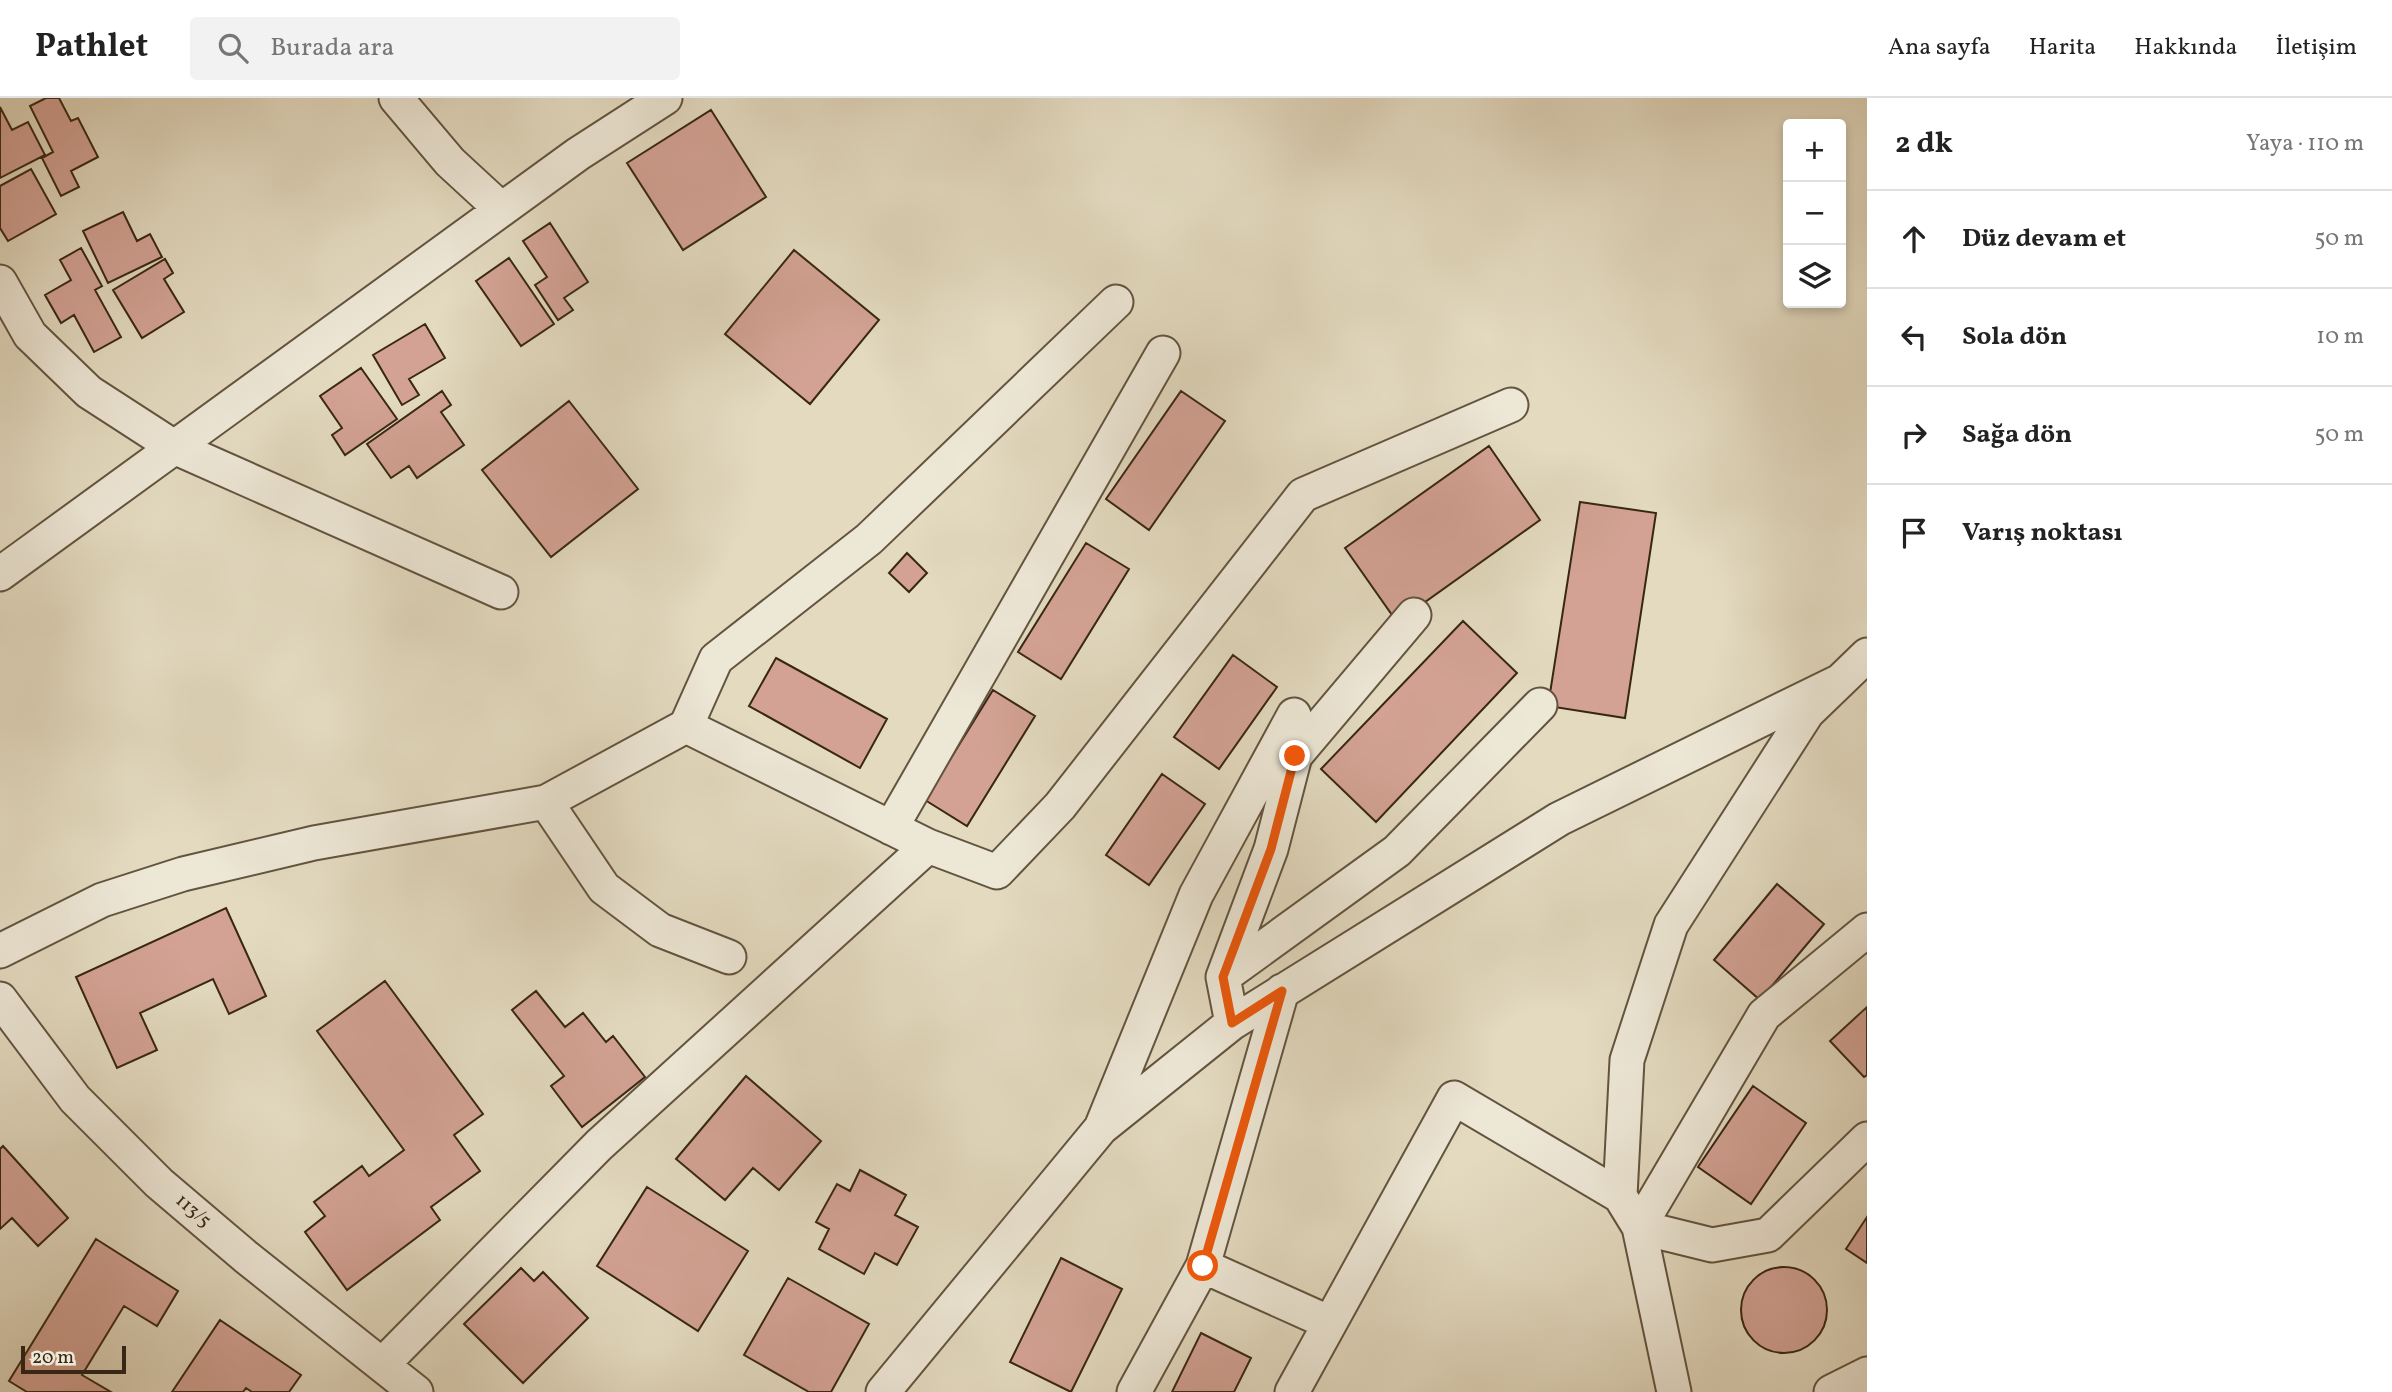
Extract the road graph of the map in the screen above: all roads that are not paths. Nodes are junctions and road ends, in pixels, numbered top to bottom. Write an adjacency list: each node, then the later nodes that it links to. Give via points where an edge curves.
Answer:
1 (396, 98): 3 (street, via 450,162)
2 (665, 98): 3 (street)
3 (501, 209): 8 (street)
4 (0, 282): 8 (street, via 30,335 89,392)
5 (1116, 302): 16 (street, via 869,538 716,659)
6 (1163, 353): 18 (street)
7 (1511, 405): 19 (street, via 1303,495 1060,806 998,872)
8 (174, 447): 9 (street); 10 (street)
9 (0, 574)
10 (501, 592)
11 (1414, 615): 23 (street, via 1295,756 1271,849)
12 (1867, 655): 13 (street)
13 (1840, 681): 24 (street, via 1559,819); 29 (street, via 1807,713 1671,925 1627,1060)
14 (1540, 705): 23 (street, via 1397,851)
15 (1294, 715): 27 (street, via 1196,895)
16 (686, 726): 17 (street); 18 (street)
17 (546, 802): 21 (street, via 314,844 183,874 102,900); 22 (street, via 604,888 660,930)
18 (891, 828): 19 (street)
19 (928, 846): 33 (street, via 599,1145)
20 (1867, 930): 30 (street, via 1763,1015)
21 (0, 951)
22 (729, 957)
23 (1223, 977): 26 (street)
24 (1282, 991): 26 (street); 31 (street)
25 (0, 999): 33 (street, 113/5, via 75,1099 159,1183)
26 (1232, 1023): 27 (street)
27 (1101, 1128): 36 (street)
28 (1867, 1139): 30 (street, via 1768,1235 1712,1245)
29 (1620, 1196): 30 (street); 32 (street, via 1454,1098)
30 (1639, 1227): 39 (street)
31 (1203, 1266): 32 (street); 37 (street)
32 (1329, 1323): 38 (street)
33 (382, 1365): 35 (street, 113/5)
34 (1867, 1374): 40 (street)
35 (416, 1392)
36 (883, 1392)
37 (1134, 1392)
38 (1292, 1392)
39 (1674, 1392)
40 (1831, 1392)

